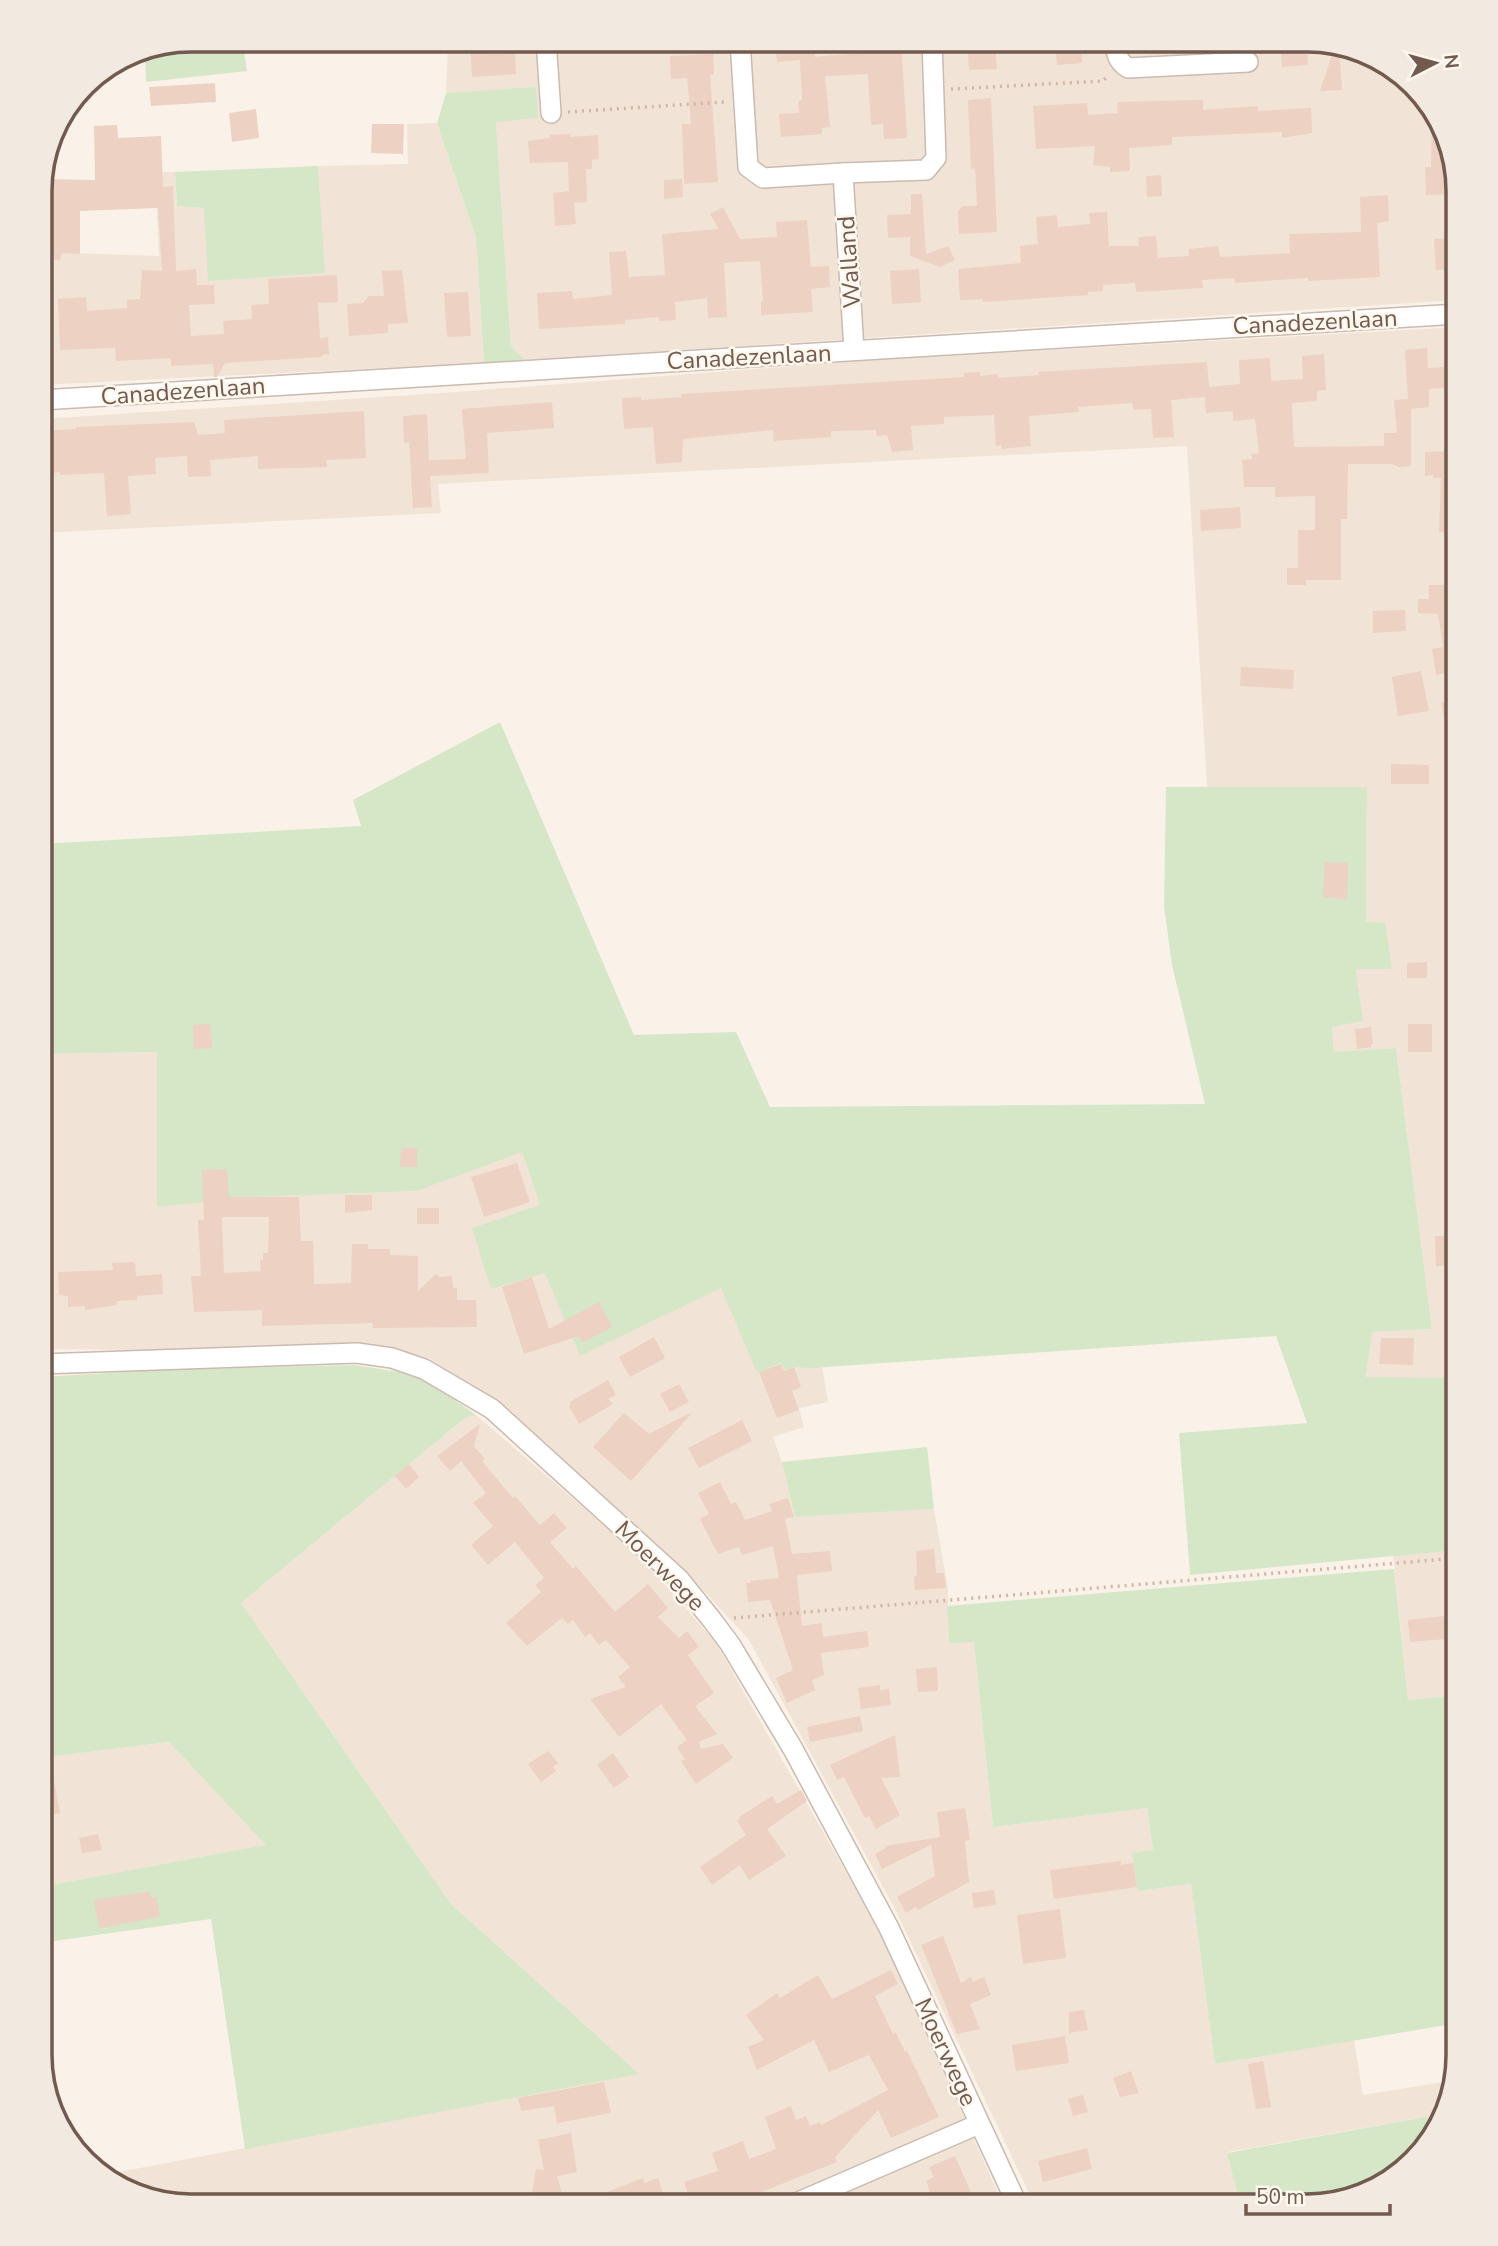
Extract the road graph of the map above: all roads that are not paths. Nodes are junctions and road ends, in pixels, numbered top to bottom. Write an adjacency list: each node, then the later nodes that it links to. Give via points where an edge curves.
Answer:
1 (547, 53): 6 (street)
2 (741, 53): 7 (street, via 748,167 763,178)
3 (933, 53): 7 (street, via 936,158 926,170)
4 (1116, 53): 5 (street, via 1120,63 1135,69)
5 (1248, 62)
6 (551, 113)
7 (843, 173): 9 (street, Walland)
8 (1446, 315): 9 (street, Canadezenlaan)
9 (854, 350): 10 (street, Canadezenlaan)
10 (53, 399)
11 (52, 1364): 12 (street, Moerwege, via 357,1353 424,1369 492,1409 679,1578 730,1644 883,1916)
12 (979, 2124): 13 (street); 14 (street, Moerwege)
13 (818, 2194)
14 (1012, 2194)

